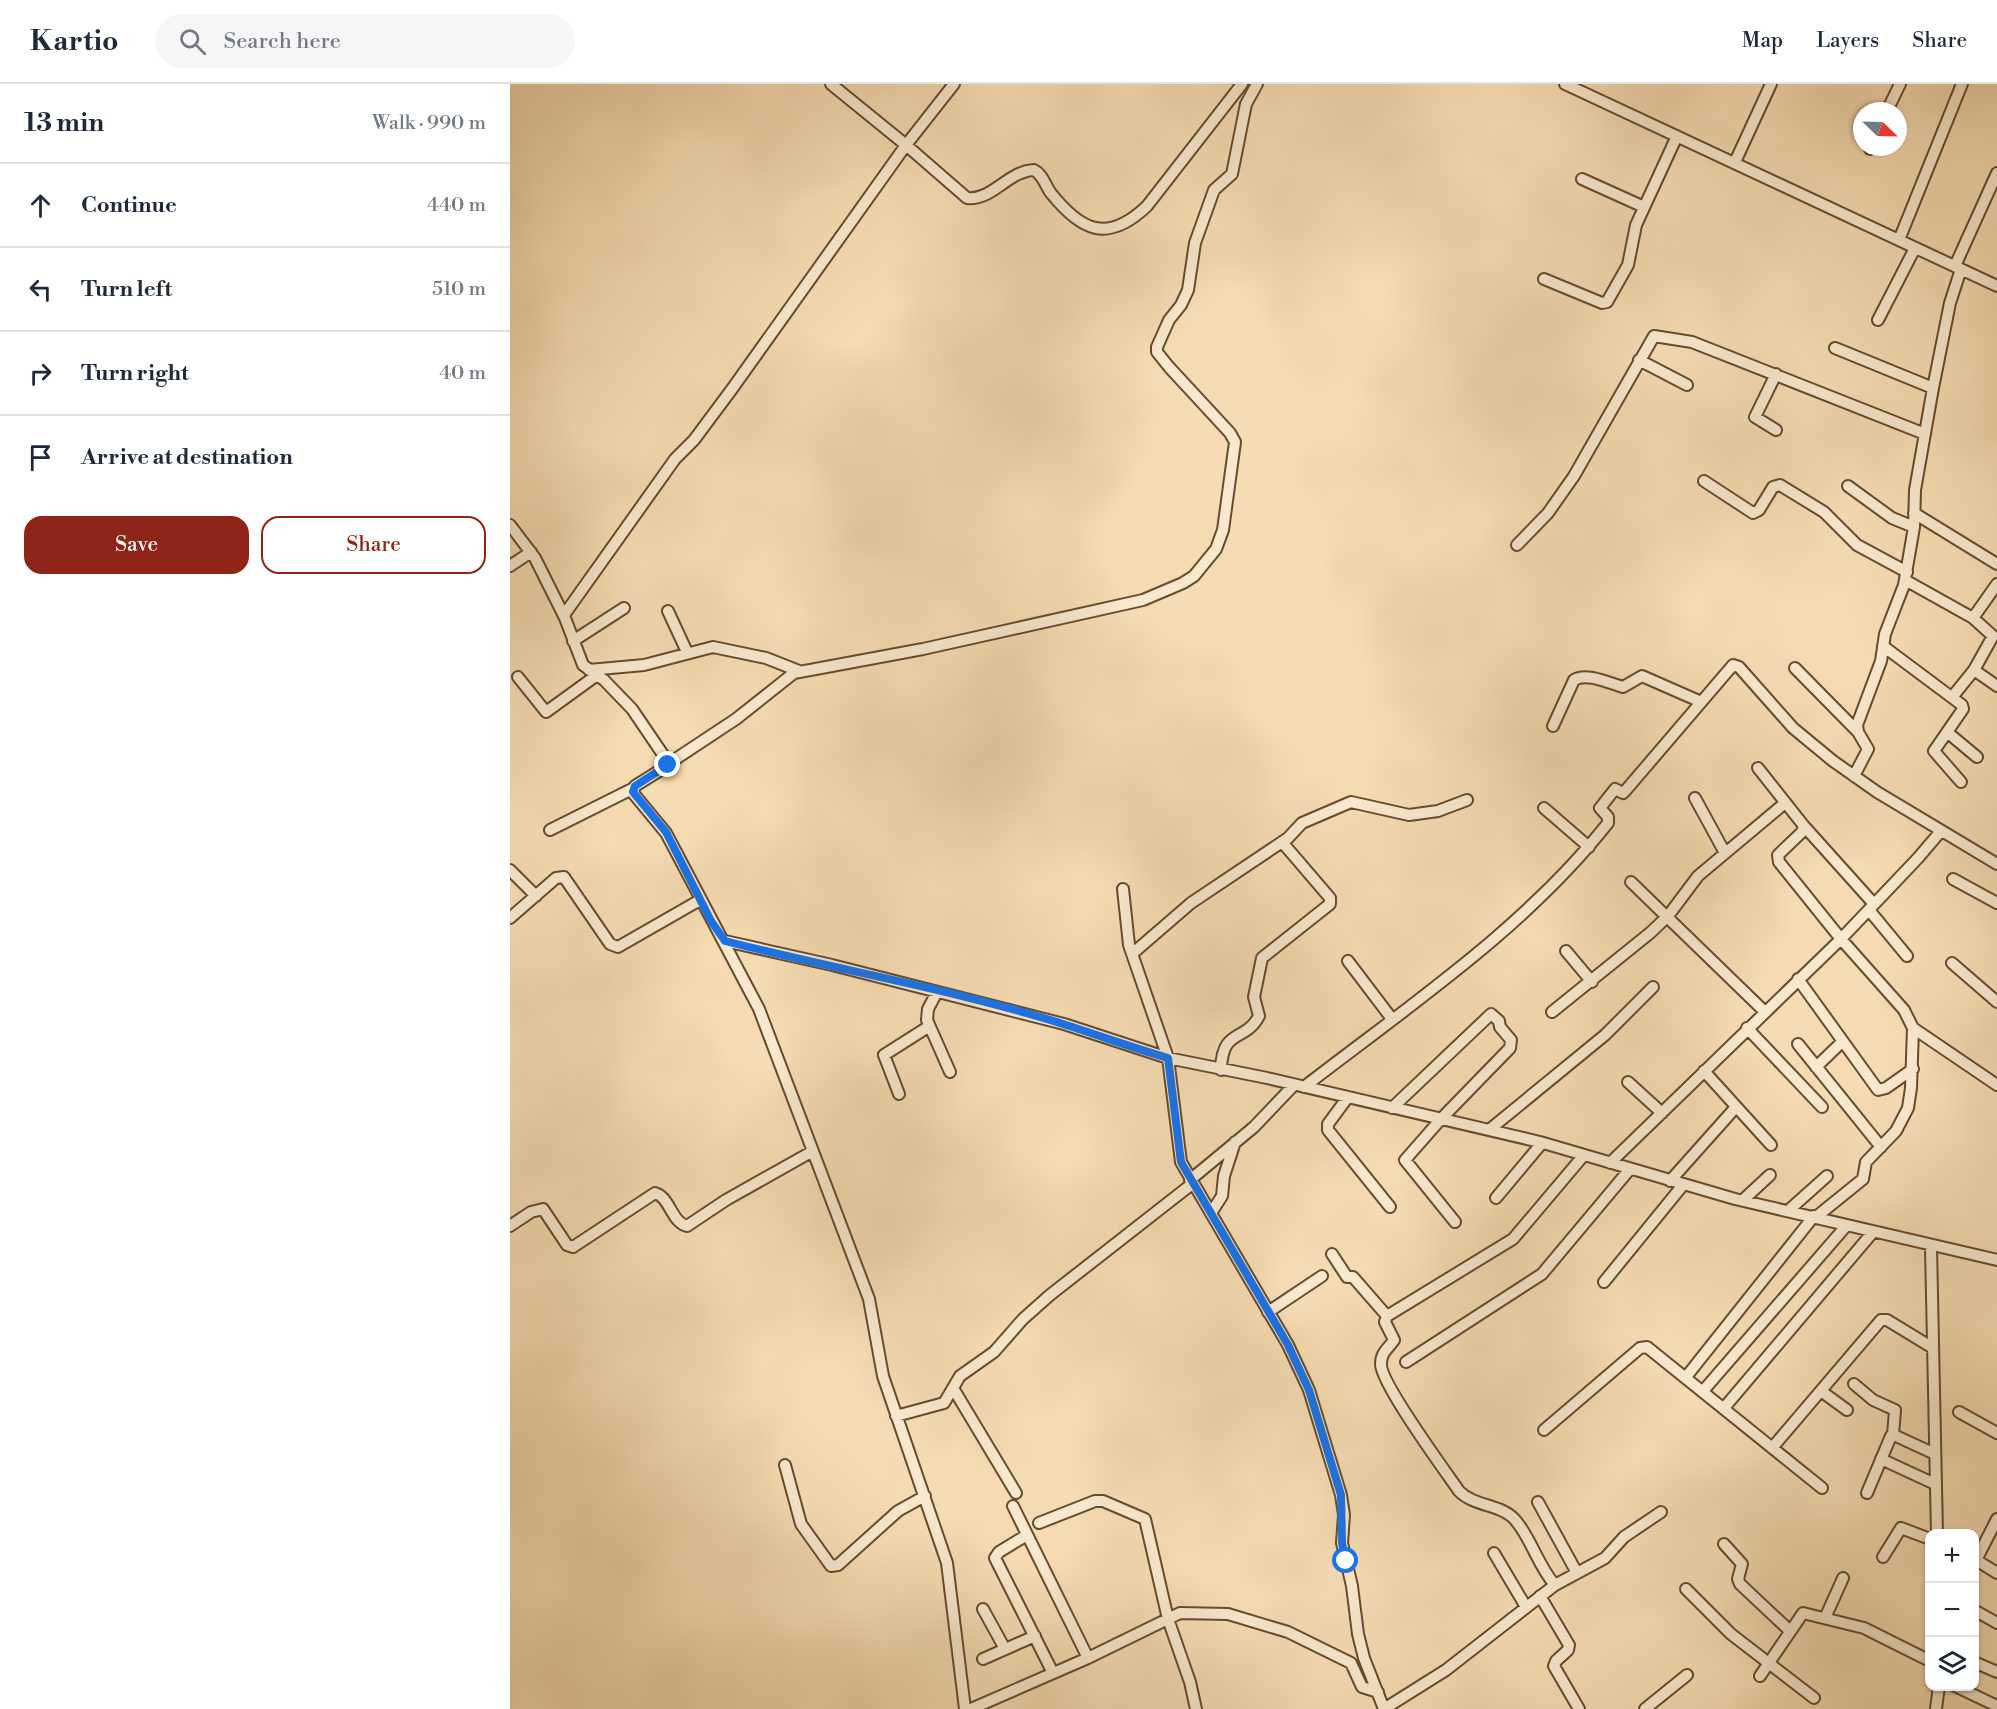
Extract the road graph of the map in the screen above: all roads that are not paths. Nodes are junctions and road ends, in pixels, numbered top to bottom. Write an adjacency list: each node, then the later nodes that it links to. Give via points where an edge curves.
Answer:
1 (831, 84): 11 (street)
2 (954, 84): 11 (street)
3 (1242, 84): 11 (street, via 1147,206 1109,229 1078,223 1034,170 1018,173 982,196 967,198)
4 (1257, 84): 49 (street, via 1246,104 1232,174 1214,190 1195,243 1188,290 1157,347 1169,368 1235,442 1223,531 1203,567 1184,583 1143,600 923,649)
5 (1565, 84): 10 (street)
6 (1771, 84): 12 (street)
7 (1900, 84): 9 (street)
8 (1962, 84): 16 (street)
9 (1891, 102)
10 (1677, 136): 12 (street); 15 (street)
11 (906, 145): 42 (street)
12 (1735, 162): 16 (street)
13 (1997, 173): 18 (street)
14 (1582, 179): 15 (street)
15 (1644, 207): 19 (street, via 1631,239 1628,265 1607,302)
16 (1899, 240): 17 (street)
17 (1915, 248): 18 (street); 21 (street)
18 (1958, 268): 20 (street); 26 (street)
19 (1544, 279)
20 (1997, 286)
21 (1878, 320)
22 (1835, 348): 26 (street)
23 (1639, 360): 24 (street, via 1651,338 1667,336); 25 (street); 34 (street, via 1561,496)
24 (1776, 374): 27 (street, via 1755,417); 28 (street)
25 (1687, 385)
26 (1933, 388): 28 (street)
27 (1776, 430)
28 (1925, 434): 31 (street)
29 (1704, 481): 38 (street, via 1752,513 1759,510 1773,487 1780,485 1824,512 1857,545)
30 (1848, 486): 33 (street, via 1892,518)
31 (1914, 513): 33 (street); 36 (street)
32 (510, 525): 35 (street)
33 (1914, 527): 38 (street)
34 (1517, 545)
35 (531, 552): 37 (street); 42 (street)
36 (1997, 564)
37 (510, 566)
38 (1906, 576): 43 (street); 45 (street)
39 (1997, 584): 43 (street)
40 (624, 608): 44 (street)
41 (668, 611): 46 (street)
42 (564, 615): 44 (street)
43 (1974, 618): 48 (street, via 1993,636)
44 (573, 641): 50 (street, via 583,665)
45 (1883, 646): 53 (street); 56 (street)
46 (687, 652): 49 (street, via 719,647); 50 (street, via 644,665)
47 (1795, 668): 56 (street)
48 (1974, 670): 52 (street); 53 (street)
49 (799, 671): 59 (street)
50 (593, 673): 51 (street, via 546,712); 59 (street, via 632,709)
51 (518, 677)
52 (1997, 686)
53 (1953, 696): 57 (street, via 1963,709)
54 (1699, 701): 55 (street, via 1642,676 1623,687 1578,677); 61 (street, via 1730,666 1736,665 1793,728); 72 (street, via 1626,790 1623,793 1616,789 1601,805 1601,811 1610,820)
55 (1553, 726)
56 (1858, 732): 61 (street, via 1868,749)
57 (1947, 732): 58 (street); 62 (street, via 1934,751)
58 (1977, 757)
59 (668, 765): 63 (street)
60 (1758, 768): 66 (street)
61 (1854, 776): 70 (street)
62 (1961, 782)
63 (632, 789): 69 (street); 80 (street, via 666,832)
64 (1695, 798): 73 (street)
65 (1467, 800): 71 (street, via 1438,811 1409,814 1351,802 1302,823)
66 (1785, 803): 68 (street); 73 (street)
67 (1544, 808): 72 (street)
68 (1803, 826): 82 (street); 85 (street, via 1802,832 1778,855 1779,862)
69 (550, 830)
70 (1941, 831): 74 (street); 82 (street)
71 (1282, 842): 88 (street, via 1191,903); 107 (street, via 1330,898 1330,904 1262,958 1254,997 1259,1016 1223,1048)
72 (1589, 847): 99 (street, via 1524,914)
73 (1725, 853): 83 (street, via 1689,886)
74 (1997, 864)
75 (510, 870): 79 (street)
76 (1953, 879): 81 (street)
77 (1631, 882): 83 (street)
78 (1123, 889): 88 (street, via 1125,928)
79 (536, 896): 80 (street, via 556,878 564,877 610,944 618,947); 84 (street)
80 (700, 900): 86 (street)
81 (1997, 903)
82 (1872, 907): 85 (street); 89 (street)
83 (1668, 916): 93 (street); 97 (street)
84 (510, 918)
85 (1841, 939): 92 (street); 102 (street, via 1904,1010)
86 (725, 941): 95 (street); 126 (street, via 759,1009)
87 (1566, 951): 93 (street)
88 (1132, 954): 105 (street)
89 (1907, 956)
90 (1348, 961): 99 (street)
91 (1952, 963): 96 (street)
92 (1798, 979): 97 (street); 103 (street)
93 (1592, 982): 98 (street)
94 (1653, 987): 121 (street, via 1605,1035)
95 (937, 992): 100 (street, via 928,1009); 105 (street, via 1064,1024)
96 (1997, 1002)
97 (1764, 1011): 101 (street)
98 (1552, 1012)
99 (1392, 1019): 113 (street)
100 (928, 1027): 110 (street); 114 (street, via 884,1055)
101 (1747, 1028): 109 (street); 117 (street)
102 (1913, 1028): 108 (street); 112 (street)
103 (1842, 1042): 106 (street); 108 (street, via 1878,1090)
104 (1798, 1044): 106 (street)
105 (1168, 1058): 107 (street); 133 (street, via 1177,1148)
106 (1816, 1067): 125 (street)
107 (1221, 1070): 113 (street)
108 (1913, 1070): 125 (street, via 1908,1108 1896,1131)
109 (1704, 1071): 116 (street); 119 (street)
110 (950, 1072)
111 (1628, 1082): 119 (street)
112 (1997, 1085)
113 (1299, 1086): 115 (street); 122 (street)
114 (899, 1094)
115 (1348, 1097): 118 (street); 137 (street, via 1328,1124 1328,1130)
116 (1736, 1107): 124 (street); 132 (street)
117 (1822, 1107)
118 (1392, 1108): 120 (street); 120 (street, via 1492,1014 1511,1040 1510,1048)
119 (1662, 1113): 128 (street)
120 (1441, 1119): 121 (street); 141 (street, via 1405,1160)
121 (1489, 1130): 123 (street)
122 (1236, 1142): 133 (street); 139 (street, via 1224,1176 1222,1196)
123 (1542, 1143): 127 (street); 135 (street)
124 (1771, 1145)
125 (1881, 1147): 140 (street, via 1864,1167 1863,1179)
126 (813, 1151): 143 (street, via 687,1226 680,1224 655,1193 573,1247 567,1245 543,1209); 162 (street, via 869,1299 883,1376)
127 (1584, 1155): 128 (street); 151 (street, via 1514,1239)
128 (1610, 1163): 129 (street)
129 (1630, 1169): 132 (street); 153 (street, via 1542,1274)
130 (1770, 1175): 136 (street)
131 (1827, 1176): 138 (street)
132 (1670, 1181): 134 (street)
133 (1191, 1182): 139 (street); 156 (street, via 1068,1280 1023,1319 993,1352 966,1371)
134 (1683, 1185): 136 (street); 149 (street)
135 (1496, 1198)
136 (1743, 1200): 138 (street)
137 (1390, 1207)
138 (1789, 1210): 140 (street)
139 (1211, 1213): 150 (street)
140 (1815, 1216): 142 (street); 154 (street)
141 (1455, 1222)
142 (1847, 1225): 144 (street); 157 (street)
143 (510, 1226)
144 (1873, 1232): 145 (street); 159 (street)
145 (1932, 1247): 147 (street); 152 (street)
146 (1332, 1254): 151 (street, via 1347,1277 1353,1277)
147 (1997, 1260)
148 (1322, 1275): 150 (street)
149 (1604, 1282)
150 (1268, 1312): 214 (street, via 1309,1390 1328,1449 1341,1495 1342,1543 1358,1634)
151 (1386, 1316): 191 (street, via 1394,1340 1384,1350 1381,1364 1391,1388 1459,1491 1516,1521)
152 (1933, 1348): 158 (street, via 1883,1319); 167 (street)
153 (1406, 1362)
154 (1686, 1377): 157 (street); 163 (street, via 1644,1346)
155 (1854, 1384): 165 (street, via 1873,1400 1895,1410)
156 (953, 1388): 162 (street, via 944,1403); 173 (street)
157 (1703, 1391): 159 (street)
158 (1821, 1391): 160 (street); 166 (street)
159 (1724, 1408): 166 (street)
160 (1847, 1410)
161 (1959, 1412): 164 (street)
162 (896, 1416): 174 (street)
163 (1544, 1430)
164 (1997, 1432)
165 (1893, 1435): 167 (street); 168 (street)
166 (1772, 1448): 171 (street)
167 (1935, 1455): 170 (street)
168 (1881, 1460): 170 (street); 172 (street)
169 (785, 1465): 174 (street, via 801,1524 831,1566 838,1565 898,1511)
170 (1935, 1484): 180 (street)
171 (1822, 1488)
172 (1867, 1492)
173 (1016, 1493)
174 (925, 1496): 217 (street, via 947,1563)
175 (1538, 1502): 188 (street)
176 (1013, 1506): 181 (street)
177 (1661, 1512): 188 (street, via 1624,1537 1605,1558)
178 (1997, 1519): 185 (street)
179 (1039, 1523): 197 (street, via 1095,1501 1145,1519)
180 (1937, 1529)
181 (1028, 1535): 201 (street, via 995,1558); 203 (street)
182 (1925, 1537): 186 (street, via 1901,1528)
183 (1724, 1544): 200 (street, via 1742,1564 1740,1584)
184 (1494, 1553): 194 (street)
185 (1979, 1554)
186 (1883, 1557)
187 (1979, 1564): 189 (street)
188 (1577, 1573): 191 (street)
189 (1997, 1573)
190 (1843, 1578): 198 (street)
191 (1555, 1585): 193 (street)
192 (1686, 1589): 206 (street)
193 (1540, 1596): 194 (street); 221 (street, via 1569,1645 1554,1666)
194 (1526, 1607): 220 (street, via 1444,1672)
195 (983, 1609): 202 (street)
196 (1979, 1613): 199 (street)
197 (1168, 1618): 203 (street); 214 (street, via 1184,1612 1222,1613 1288,1632 1351,1663 1362,1687); 219 (street)
198 (1825, 1618): 200 (street, via 1803,1613); 205 (street, via 1870,1631)
199 (1997, 1623)
200 (1790, 1631): 206 (street)
201 (1035, 1636): 202 (street); 209 (street)
202 (1005, 1648): 204 (street)
203 (1088, 1658): 209 (street)
204 (983, 1659)
205 (1925, 1659)
206 (1768, 1663): 211 (street); 215 (street)
207 (1979, 1664): 208 (street)
208 (1997, 1672)
209 (1053, 1673): 218 (street)
210 (1687, 1675): 222 (street)
211 (1760, 1676)
212 (1938, 1691): 223 (street)
213 (1965, 1691): 216 (street)
214 (1378, 1692): 220 (street)
215 (1814, 1698)
216 (1997, 1707)
217 (965, 1709)
218 (971, 1709)
219 (1196, 1709)
220 (1384, 1709)
221 (1579, 1709)
222 (1645, 1709)
223 (1936, 1709)

